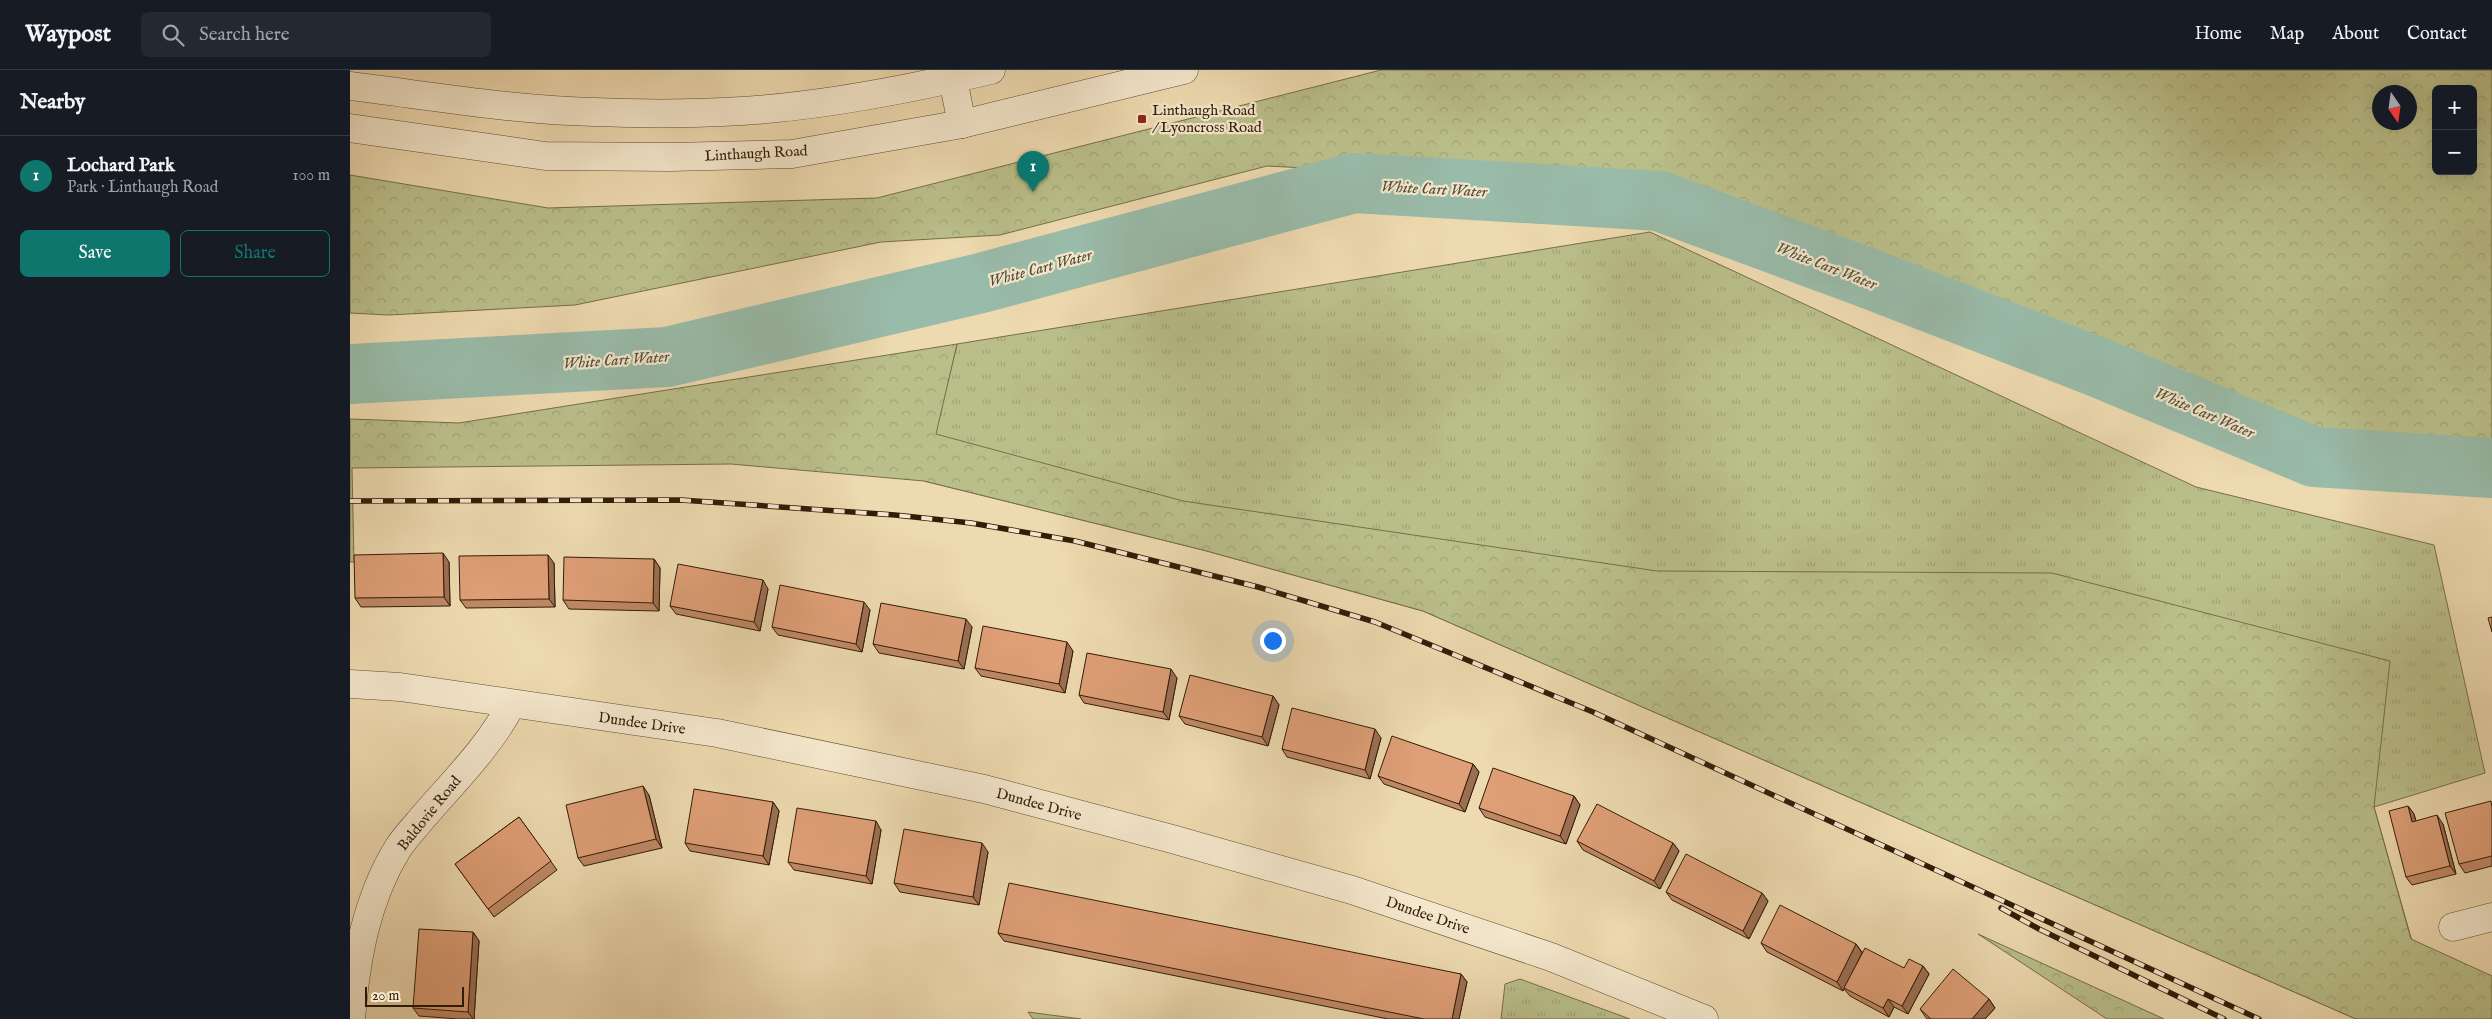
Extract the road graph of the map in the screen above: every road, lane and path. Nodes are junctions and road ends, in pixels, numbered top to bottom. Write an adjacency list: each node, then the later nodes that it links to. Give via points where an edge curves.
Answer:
1 (991, 70): 3 (street)
2 (1184, 70): 5 (street, Linthaugh Road)
3 (952, 75): 4 (street, via 891,92 743,111 673,114 506,106); 5 (street)
4 (350, 86)
5 (962, 124): 6 (street, Linthaugh Road, via 792,154 670,157 544,156)
6 (350, 128)
7 (350, 684): 8 (street, Dundee Drive, via 400,687)
8 (511, 705): 11 (street, Baldovie Road, via 480,750 398,847 375,894 360,945); 12 (street, Dundee Drive, via 717,733 1003,794 1352,890 1551,957)
9 (2492, 917): 10 (street)
10 (2452, 927)
11 (350, 1019)
12 (1704, 1019)

